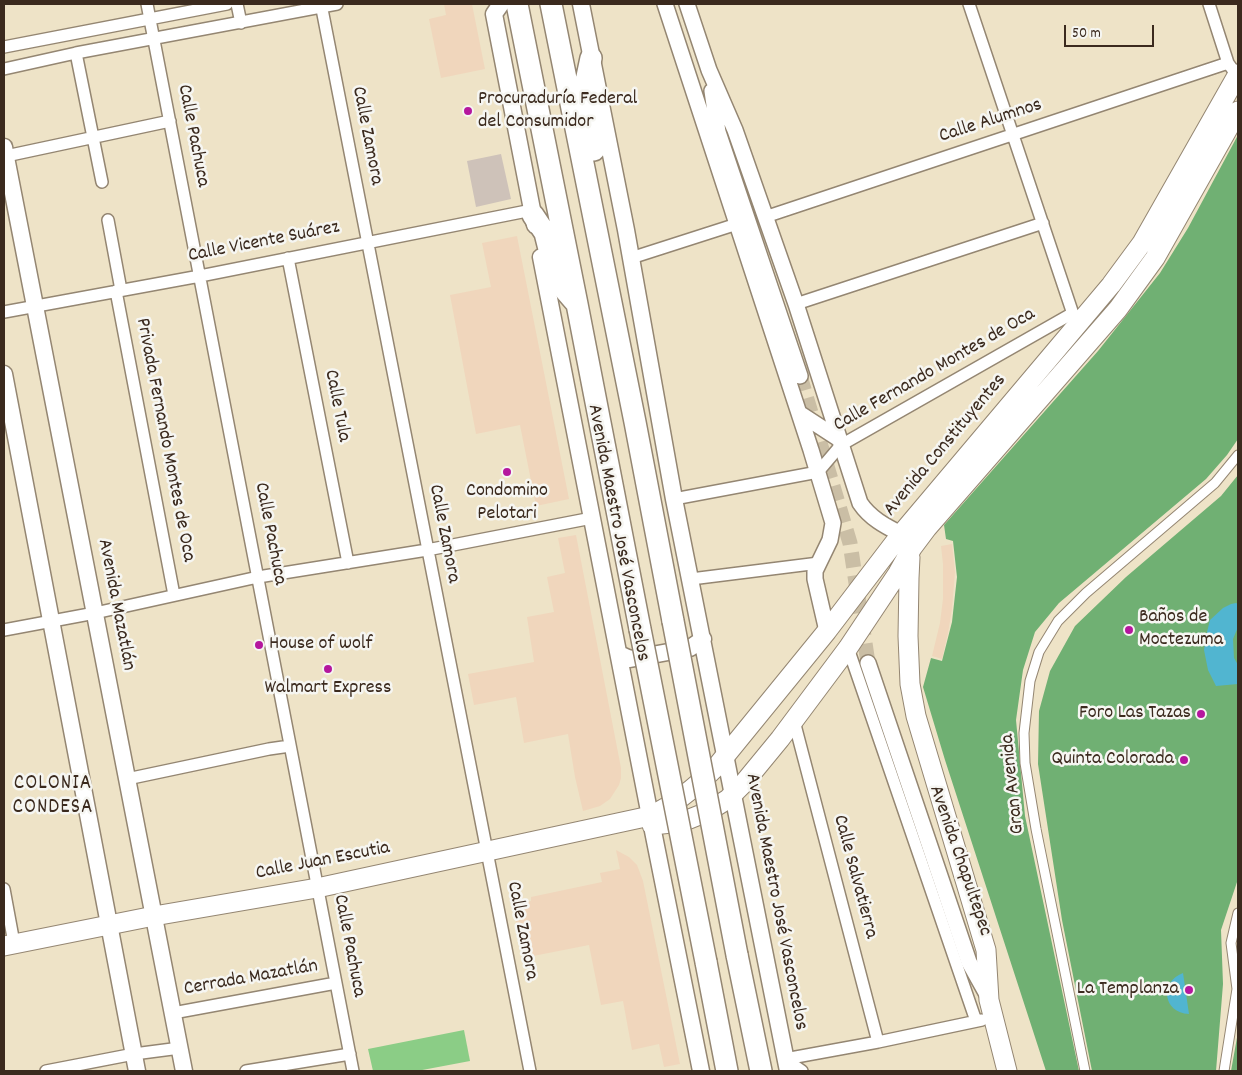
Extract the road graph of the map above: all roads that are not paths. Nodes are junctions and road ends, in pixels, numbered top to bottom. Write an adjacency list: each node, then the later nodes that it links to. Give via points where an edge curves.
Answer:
1 (147, 4): 14 (street, Calle Pachuca)
2 (227, 4): 14 (street)
3 (237, 4): 15 (street)
4 (337, 4): 13 (street)
5 (501, 4): 30 (main road, Avenida Maestro José Vasconcelos, via 494,14)
6 (517, 4): 40 (highway)
7 (551, 4): 29 (highway)
8 (581, 4): 19 (main road, Avenida Maestro José Vasconcelos)
9 (666, 4): 34 (street)
10 (687, 4): 21 (street)
11 (969, 4): 25 (street)
12 (1209, 4): 22 (street)
13 (321, 5): 15 (street); 35 (street, Calle Zamora)
14 (150, 19): 16 (street, Calle Pachuca); 17 (street)
15 (241, 22): 16 (street)
16 (154, 39): 18 (street); 24 (street, Calle Pachuca)
17 (4, 47)
18 (76, 54): 20 (street); 26 (street)
19 (592, 58): 29 (highway, via 584,91 594,148); 37 (main road, Avenida Maestro José Vasconcelos)
20 (4, 69)
21 (709, 70): 31 (street, via 736,130); 46 (street, via 718,132)
22 (1235, 73): 25 (street, Calle Alumnos); 44 (main road, Avenida Constituyentes, via 1142,243 1111,285)
23 (1238, 111): 53 (main road, Avenida Constituyentes, via 1155,258 1118,309 927,528)
24 (170, 121): 26 (street); 38 (street, Calle Pachuca)
25 (1013, 135): 31 (street, Calle Alumnos); 33 (street)
26 (93, 138): 27 (street); 28 (street)
27 (5, 152): 42 (main road, Avenida Mazatlán)
28 (102, 182)
29 (587, 187): 97 (highway, bridge)
30 (533, 213): 35 (street, Calle Vicente Suárez); 40 (highway, via 545,233 557,281); 52 (main road, Avenida Maestro José Vasconcelos)
31 (765, 216): 41 (street)
32 (108, 220): 39 (street, Privada Fernando Montes de Oca)
33 (1043, 223): 41 (street); 44 (street)
34 (737, 224): 37 (street); 47 (street)
35 (367, 242): 36 (street, Calle Vicente Suárez); 54 (street, Calle Zamora)
36 (288, 258): 38 (street, Calle Vicente Suárez); 55 (street, Calle Tula)
37 (631, 258): 51 (main road, Avenida Maestro José Vasconcelos)
38 (200, 276): 39 (street, Calle Vicente Suárez); 57 (street, Calle Pachuca)
39 (119, 290): 42 (street, Calle Vicente Suárez); 59 (street, Privada Fernando Montes de Oca)
40 (577, 304): 96 (highway, bridge)
41 (796, 304): 48 (street)
42 (35, 306): 43 (street, Calle Vicente Suárez); 60 (main road, Avenida Mazatlán)
43 (4, 312)
44 (1075, 319): 48 (street, Calle Fernando Montes de Oca); 53 (main road, Avenida Constituyentes)
45 (4, 374): 61 (main road)
46 (800, 376)
47 (799, 413): 48 (street); 50 (street)
48 (840, 442): 50 (street, Calle Fernando Montes de Oca); 53 (street, via 866,512)
49 (1238, 454): 100 (street, Gran Avenida, via 1215,483 1086,593 1058,622 1039,652 1030,681 1024,733 1025,763)
50 (818, 472): 51 (street); 56 (street, via 833,523 830,540)
51 (674, 499): 58 (main road, Avenida Maestro José Vasconcelos)
52 (592, 518): 54 (street); 66 (main road, Avenida Maestro José Vasconcelos)
53 (906, 541): 63 (main road, Avenida Constituyentes); 65 (main road, Avenida Constituyentes, via 898,573); 83 (main road, via 910,684 916,716 986,950)
54 (427, 550): 55 (street); 74 (street, Calle Zamora)
55 (348, 563): 57 (street)
56 (819, 563): 58 (street); 63 (street, via 814,579)
57 (258, 577): 59 (street); 69 (street, Calle Pachuca)
58 (691, 579): 64 (main road, Avenida Maestro José Vasconcelos)
59 (174, 596): 60 (street)
60 (95, 613): 61 (street); 71 (main road, Avenida Mazatlán)
61 (51, 621): 62 (street); 79 (main road)
62 (4, 630)
63 (827, 631): 70 (main road, Avenida Constituyentes)
64 (703, 639): 66 (main road, via 690,648 630,659); 70 (main road, Avenida Maestro José Vasconcelos)
65 (848, 648): 68 (main road, Avenida Constituyentes); 83 (street, Avenida Chapultepec)
66 (619, 654): 73 (main road, Avenida Maestro José Vasconcelos)
67 (868, 663): 83 (street, Avenida Chapultepec)
68 (794, 721): 72 (main road, Avenida Constituyentes); 84 (street, Calle Salvatierra)
69 (290, 746): 71 (street); 75 (street, Calle Pachuca)
70 (725, 756): 72 (main road, Avenida Maestro José Vasconcelos); 73 (main road, Avenida Constituyentes, via 687,794)
71 (135, 778): 78 (main road, Avenida Mazatlán)
72 (733, 794): 73 (main road, Avenida Constituyentes, via 719,805 682,822); 88 (main road, Avenida Maestro José Vasconcelos)
73 (651, 821): 74 (main road, Calle Juan Escutia); 95 (main road, Avenida Maestro José Vasconcelos)
74 (486, 851): 75 (main road, Calle Juan Escutia); 94 (street, Calle Zamora)
75 (318, 888): 78 (main road, Calle Juan Escutia); 81 (street, Calle Pachuca)
76 (4, 889): 80 (street)
77 (1238, 913): 101 (street, via 1231,943 1237,989)
78 (154, 916): 79 (main road, Calle Juan Escutia); 82 (main road, Avenida Mazatlán)
79 (109, 924): 80 (main road, Calle Juan Escutia); 86 (main road)
80 (9, 944)
81 (336, 983): 82 (street, Cerrada Mazatlán); 87 (street, Calle Pachuca)
82 (173, 1013): 85 (main road, Avenida Mazatlán)
83 (986, 1013): 84 (street); 99 (main road, Avenida Chapultepec)
84 (878, 1042): 88 (street)
85 (180, 1048): 86 (street); 91 (main road, Avenida Mazatlán)
86 (134, 1054): 89 (street); 90 (main road)
87 (350, 1054): 92 (street); 93 (street, Calle Pachuca)
88 (786, 1065): 98 (street)
89 (46, 1071)
90 (137, 1071)
91 (184, 1071)
92 (246, 1071)
93 (353, 1071)
94 (530, 1071)
95 (701, 1071)
96 (727, 1071)
97 (760, 1071)
98 (802, 1071)
99 (1007, 1071)
100 (1085, 1071)
101 (1224, 1071)

